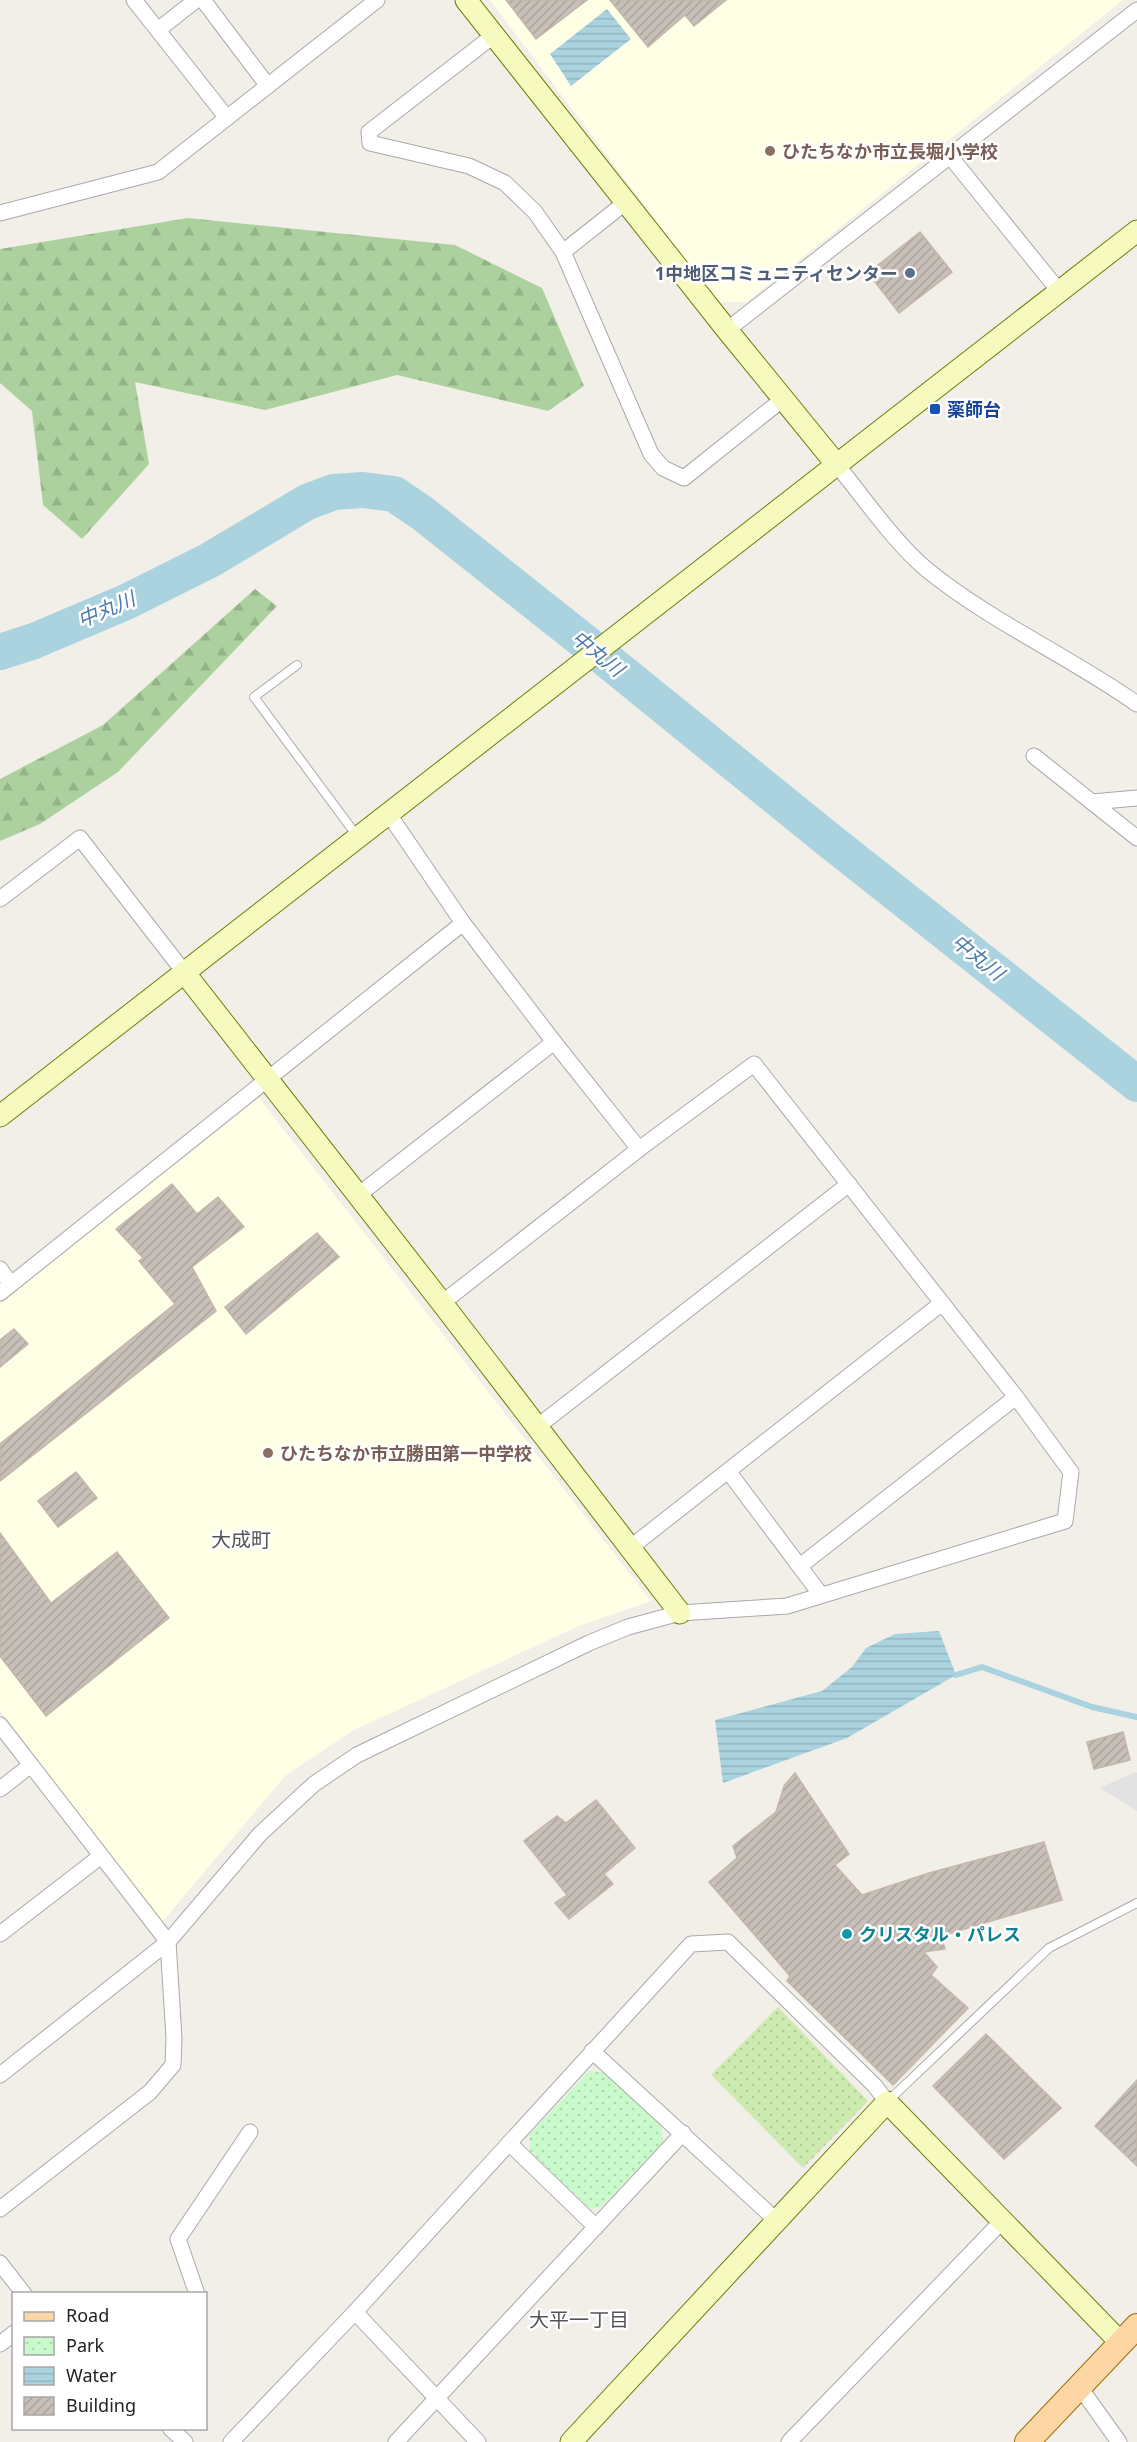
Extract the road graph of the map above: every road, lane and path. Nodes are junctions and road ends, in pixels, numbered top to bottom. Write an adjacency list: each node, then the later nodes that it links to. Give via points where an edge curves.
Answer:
1 (134, 0): 7 (street)
2 (196, 0): 7 (street)
3 (203, 0): 9 (street)
4 (377, 0): 9 (street)
5 (466, 0): 8 (street)
6 (1137, 10): 11 (street)
7 (158, 30): 10 (street)
8 (494, 36): 12 (street); 15 (street, via 369,132 370,142 469,166 505,183 535,212)
9 (268, 86): 10 (street)
10 (227, 118): 13 (street, via 158,172)
11 (949, 155): 16 (street); 17 (street)
12 (626, 202): 15 (street); 17 (street)
13 (0, 213)
14 (1137, 231): 16 (street)
15 (563, 252): 18 (street, via 651,454 663,468 684,478)
16 (1059, 291): 19 (street)
17 (727, 330): 18 (street)
18 (783, 399): 19 (street)
19 (837, 465): 21 (street, via 926,568 988,613); 25 (street)
20 (297, 665): 26 (lane, via 254,697)
21 (1137, 704)
22 (1034, 756): 24 (street)
23 (1137, 798): 24 (street)
24 (1092, 802): 27 (street)
25 (388, 813): 26 (street); 29 (street)
26 (358, 837): 30 (street)
27 (1137, 838)
28 (0, 899): 30 (street, via 80,838)
29 (463, 923): 31 (street); 32 (street)
30 (184, 972): 32 (street); 33 (street)
31 (554, 1042): 34 (street); 36 (street)
32 (267, 1078): 36 (street); 38 (street)
33 (0, 1116)
34 (639, 1149): 35 (street, via 754,1064); 39 (street)
35 (849, 1184): 40 (street); 42 (street)
36 (357, 1197): 39 (street)
37 (0, 1269): 38 (street)
38 (6, 1288)
39 (442, 1303): 42 (street)
40 (942, 1303): 41 (street); 43 (street)
41 (1016, 1397): 45 (street); 46 (street, via 1071,1472 1065,1521)
42 (537, 1427): 44 (street)
43 (728, 1471): 44 (street); 45 (street)
44 (631, 1547): 47 (street)
45 (800, 1566): 46 (street)
46 (821, 1595): 47 (street, via 787,1606)
47 (680, 1612): 54 (street, via 589,1643 357,1755 314,1784 260,1834)
48 (0, 1725): 49 (street)
49 (31, 1765): 50 (street); 51 (street)
50 (0, 1789)
51 (100, 1856): 53 (street); 54 (street)
52 (1137, 1904): 57 (lane, via 1048,1948)
53 (0, 1934)
54 (168, 1941): 56 (street); 61 (street, via 173,2066 150,2092)
55 (592, 2051): 57 (street, via 691,1944 728,1942); 59 (street); 60 (street)
56 (0, 2075)
57 (887, 2102): 62 (street); 63 (street)
58 (250, 2132): 67 (street, via 178,2239)
59 (683, 2133): 62 (street); 64 (street)
60 (509, 2143): 64 (street); 68 (street)
61 (0, 2209)
62 (777, 2221): 79 (street)
63 (1002, 2221): 70 (street); 80 (street)
64 (596, 2227): 73 (street)
65 (0, 2263): 66 (street)
66 (22, 2292)
67 (195, 2292)
68 (356, 2312): 73 (street); 76 (street)
69 (12, 2335): 71 (street)
70 (1129, 2335): 72 (main road)
71 (0, 2344)
72 (1079, 2386): 81 (main road); 82 (street)
73 (436, 2399): 77 (street); 78 (street)
74 (172, 2430): 75 (street)
75 (185, 2442)
76 (231, 2442)
77 (396, 2442)
78 (478, 2442)
79 (571, 2442)
80 (789, 2442)
81 (1027, 2442)
82 (1119, 2442)

